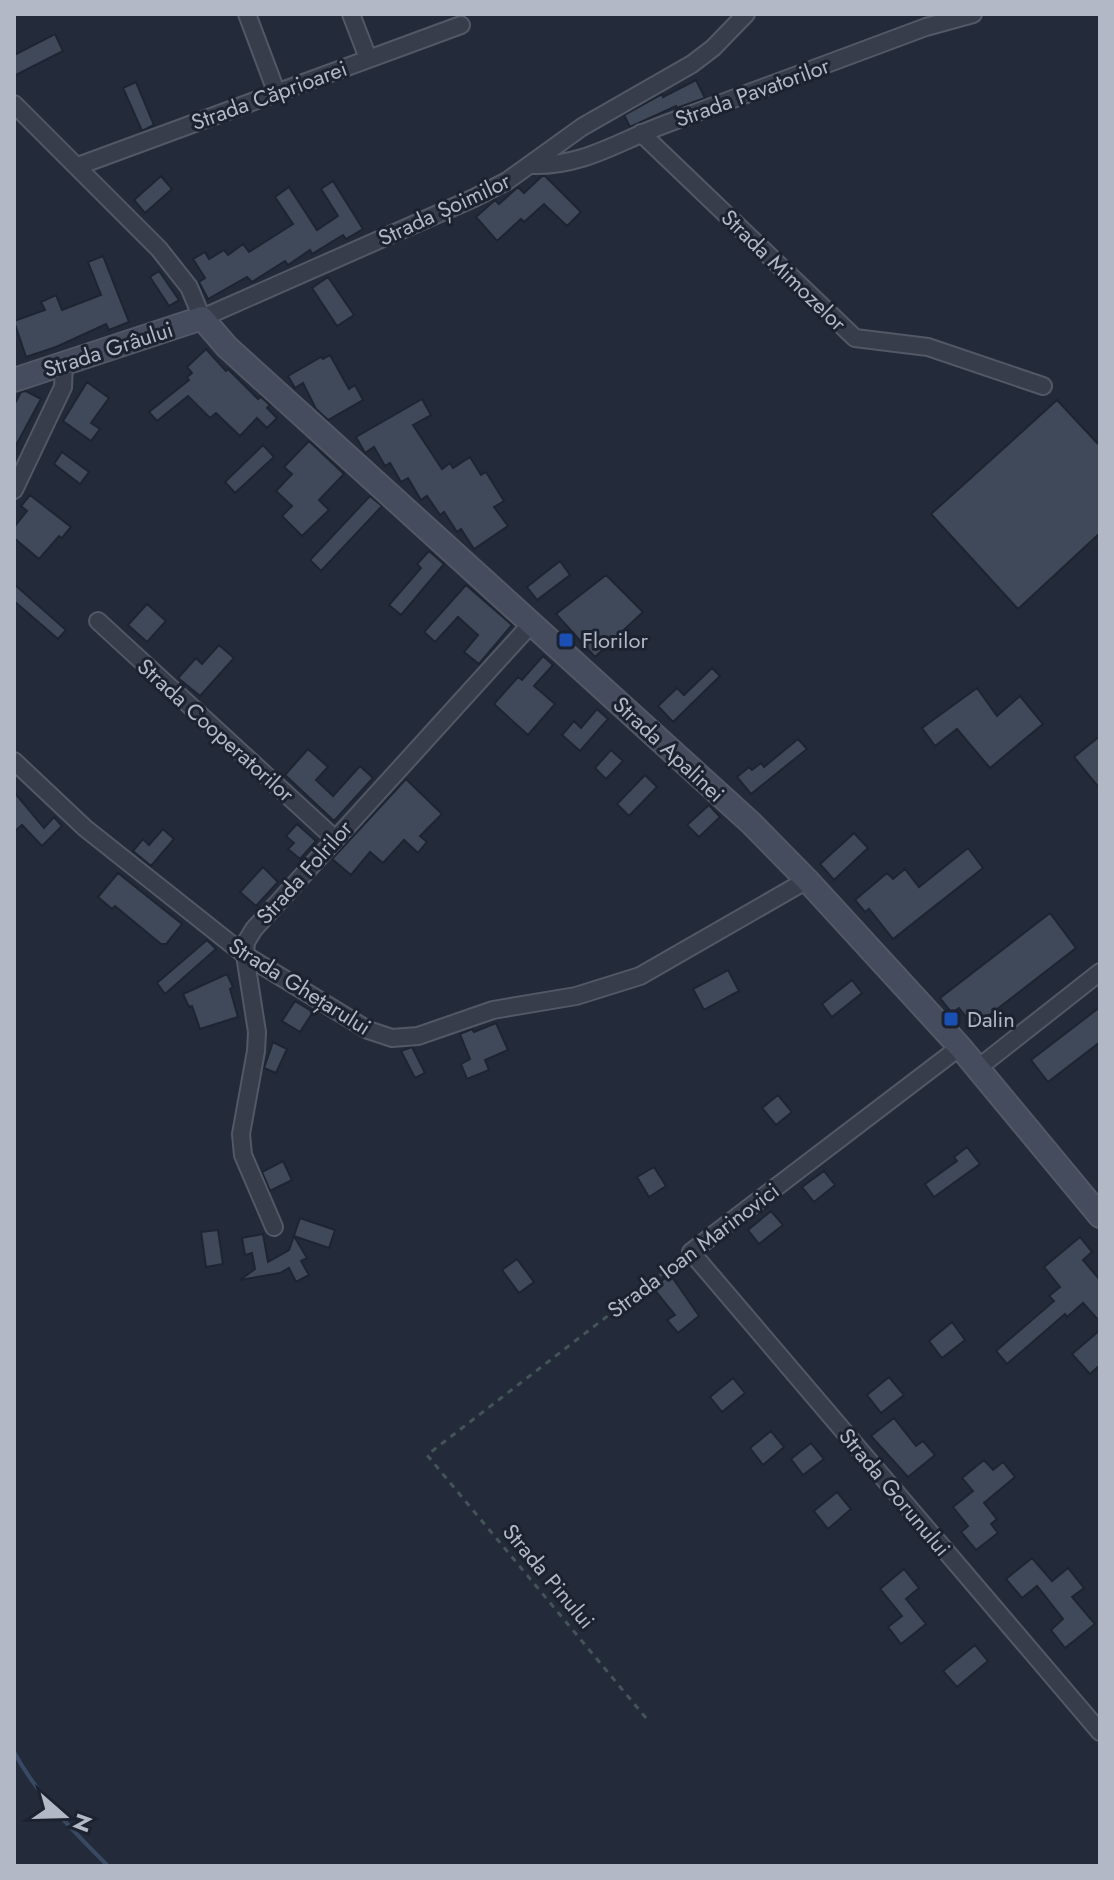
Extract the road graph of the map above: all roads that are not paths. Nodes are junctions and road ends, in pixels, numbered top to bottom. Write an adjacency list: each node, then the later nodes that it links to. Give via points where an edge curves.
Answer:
1 (247, 14): 7 (street)
2 (351, 14): 6 (street)
3 (746, 14): 10 (street, Strada Șoimilor, via 692,64 582,127)
4 (973, 14): 9 (street, Strada Pavatorilor)
5 (461, 25): 6 (street, Strada Căprioarei)
6 (368, 58): 7 (street, Strada Căprioarei)
7 (276, 91): 11 (street, Strada Căprioarei)
8 (14, 104): 11 (street)
9 (641, 133): 10 (street, Strada Pavatorilor, via 571,163); 15 (street, Strada Mimozelor, via 855,338 928,347)
10 (531, 165): 12 (street, Strada Șoimilor, via 474,198)
11 (78, 166): 12 (street, via 175,267)
12 (202, 318): 13 (street, Strada Grâului); 18 (street, Strada Apalinei, via 227,347)
13 (64, 363): 14 (street, Strada Grâului); 16 (street, via 63,387)
14 (14, 380)
15 (1043, 386)
16 (14, 490)
17 (98, 621): 20 (street, Strada Cooperatorilor)
18 (532, 623): 20 (street, Strada Folrilor); 21 (street, Strada Apalinei)
19 (14, 761): 22 (street, Strada Ghețarului, via 85,828)
20 (334, 838): 22 (street, Strada Folrilor, via 254,929)
21 (807, 880): 22 (street, Strada Ghețarului, via 640,976 576,996 493,1010 406,1038 368,1030); 24 (street, Strada Apalinei)
22 (245, 955): 27 (street, via 257,1032 241,1134 243,1155)
23 (1100, 972): 25 (street)
24 (960, 1047): 25 (street, Strada Apalinei); 28 (street, Strada Ioan Marinovici)
25 (978, 1068): 26 (street, Strada Apalinei)
26 (1100, 1216)
27 (274, 1227)
28 (691, 1252): 29 (street, Strada Gorunului)
29 (1100, 1732)

